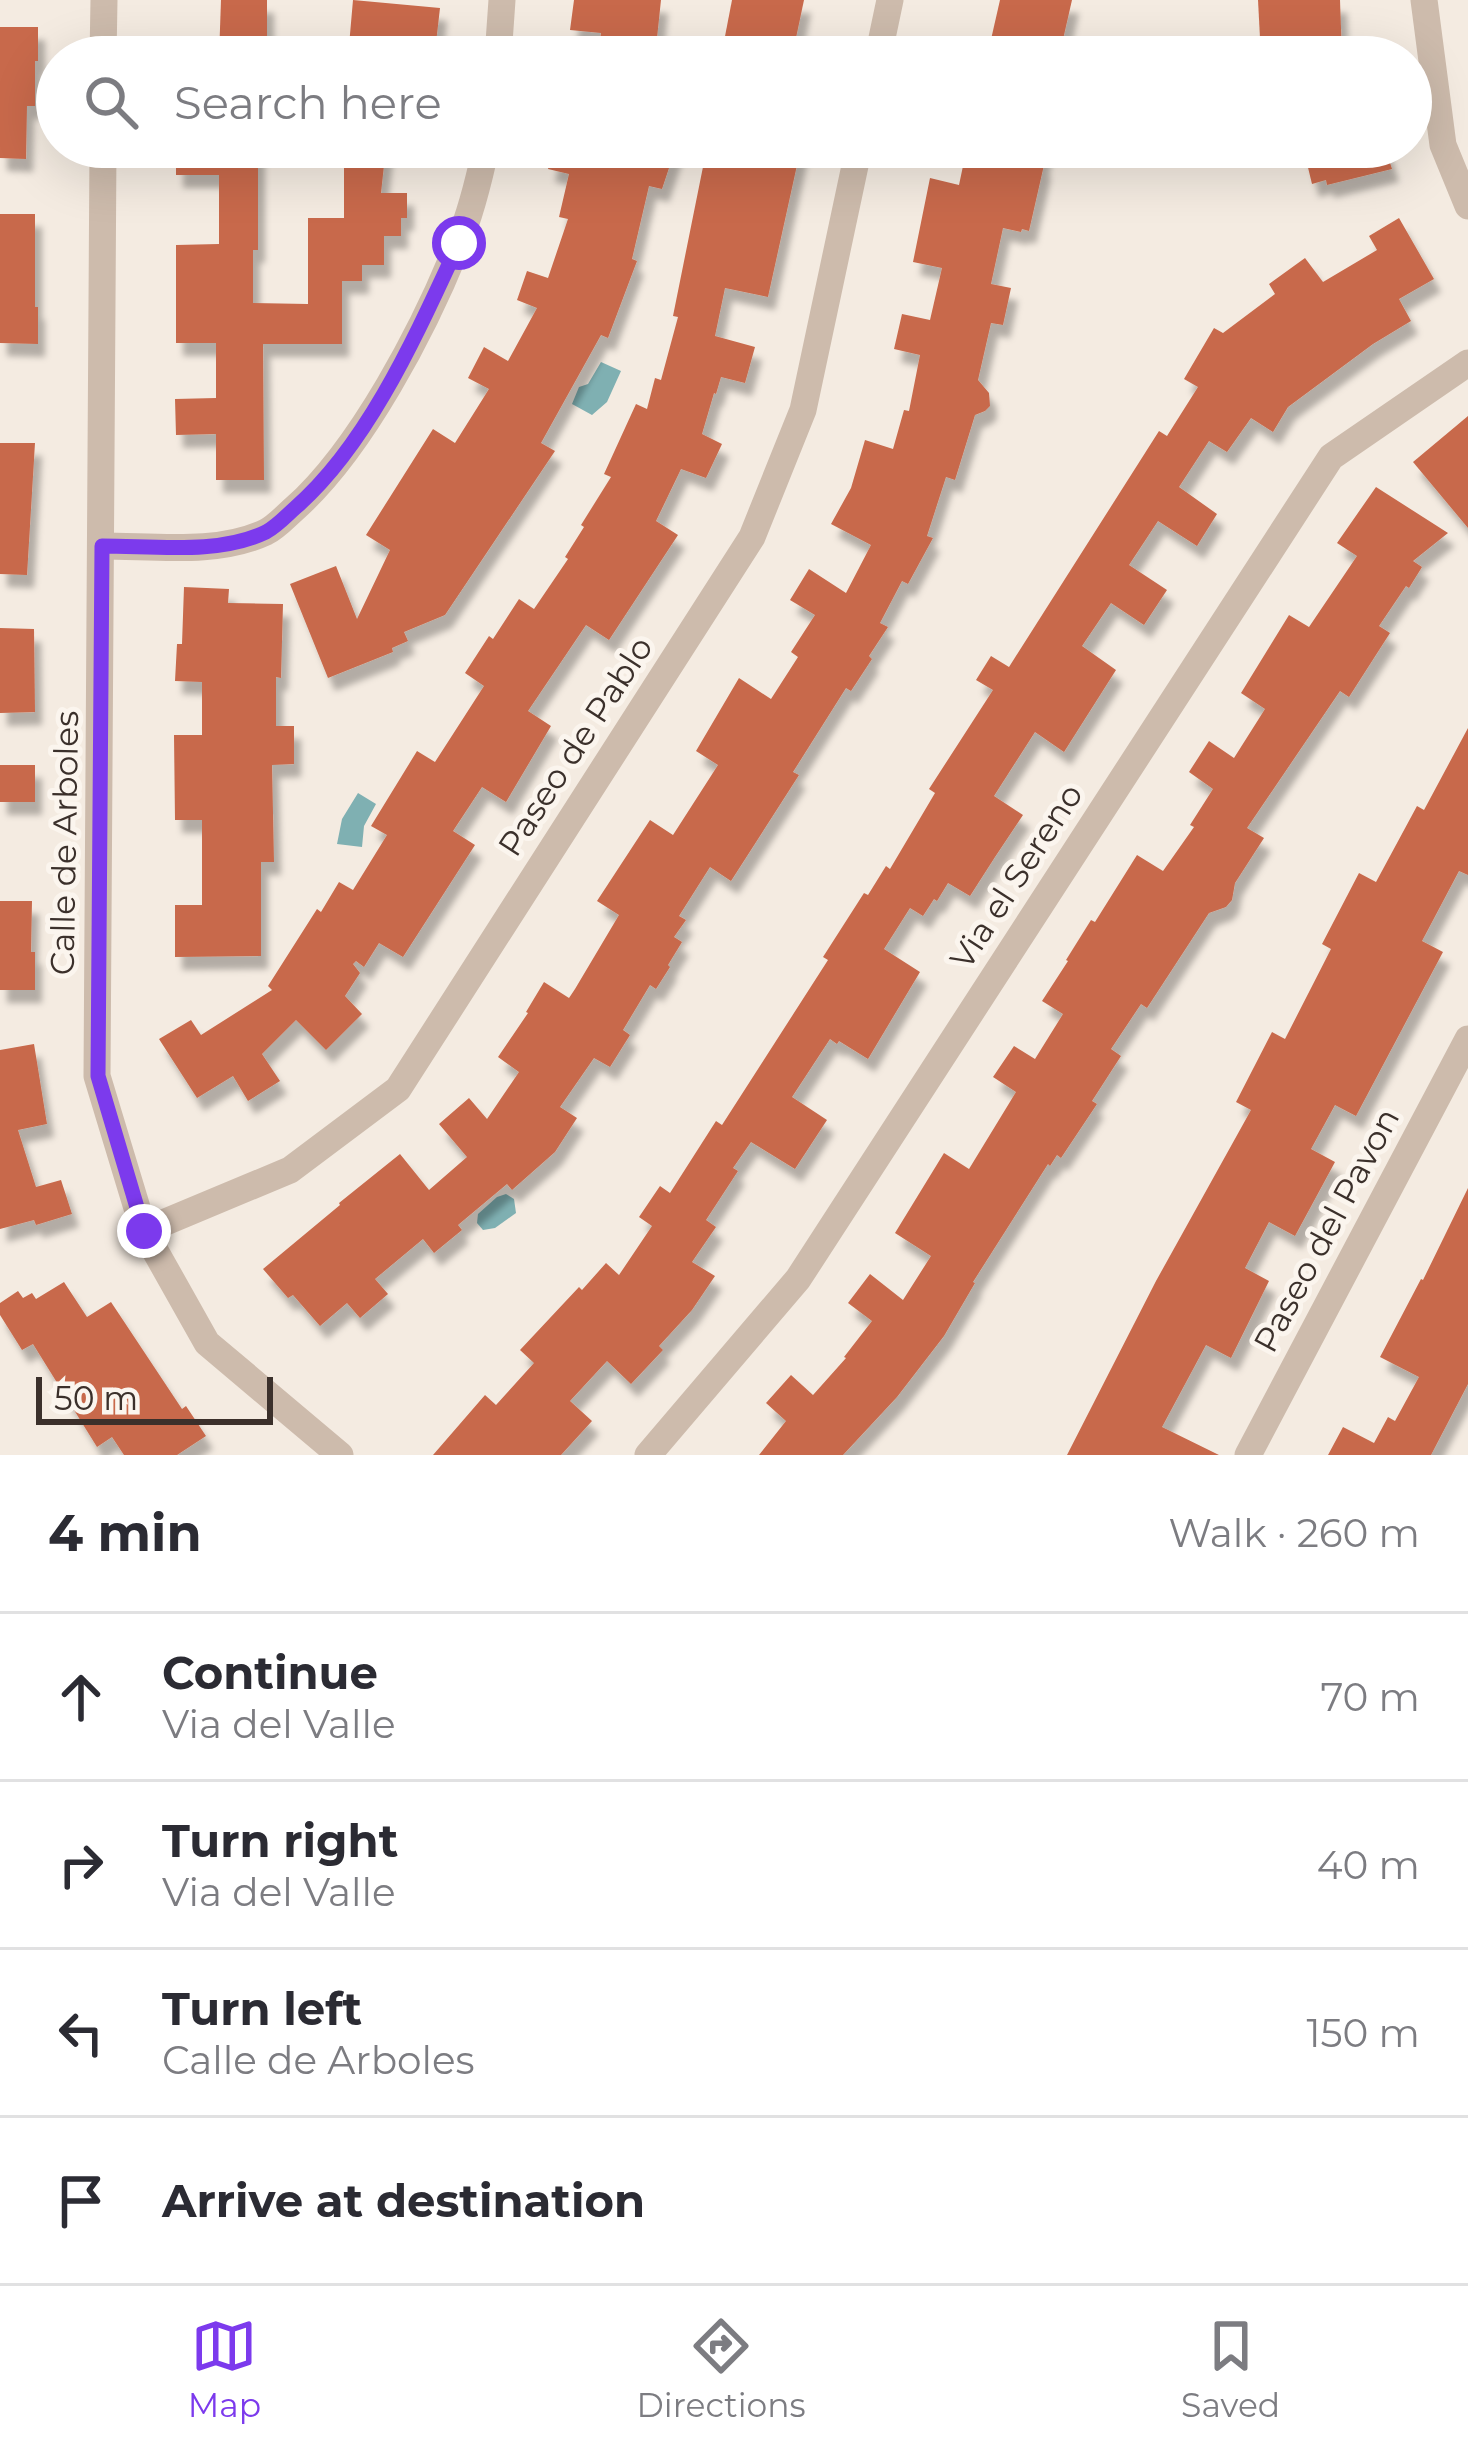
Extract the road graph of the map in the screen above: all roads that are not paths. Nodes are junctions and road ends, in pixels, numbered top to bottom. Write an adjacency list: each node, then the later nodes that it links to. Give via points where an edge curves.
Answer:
1 (104, 0): 5 (street)
2 (502, 0): 6 (street)
3 (890, 0): 7 (street)
4 (1424, 0): 8 (street)
5 (104, 36)
6 (499, 36)
7 (882, 36)
8 (1429, 36)
9 (1432, 61): 13 (street, via 1443,145)
10 (103, 168): 15 (street, Calle de Arboles)
11 (482, 168): 15 (street, via 421,326 320,486 269,531 224,545)
12 (855, 168): 17 (street, Paseo de Pablo, via 803,410 752,537 398,1089 290,1170)
13 (1468, 206)
14 (1468, 363): 19 (street, Via el Sereno, via 1330,457 799,1279)
15 (102, 546): 17 (street, Calle de Arboles, via 98,1076)
16 (1468, 1039): 20 (street, Paseo del Pavon)
17 (144, 1231): 18 (street, Calle de Arboles, via 207,1343)
18 (340, 1455)
19 (647, 1455)
20 (1248, 1455)

